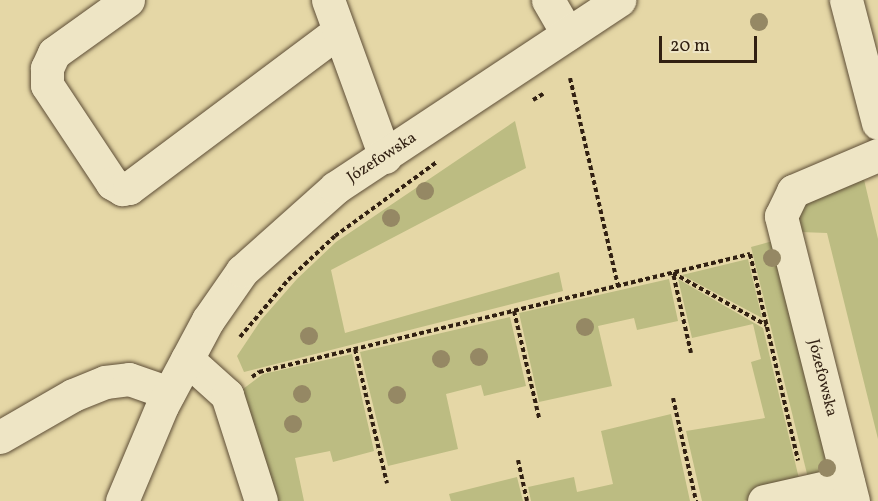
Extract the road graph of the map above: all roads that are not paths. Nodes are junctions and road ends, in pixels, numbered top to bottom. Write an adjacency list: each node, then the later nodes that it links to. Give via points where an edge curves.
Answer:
1 (128, 0): 6 (street, via 54,53 47,68 47,85 112,183 122,189 129,188)
2 (328, 0): 6 (street)
3 (548, 0): 7 (street)
4 (619, 0): 7 (street, Józefowska)
5 (846, 0): 8 (street)
6 (339, 31): 10 (street)
7 (568, 34): 10 (street, Józefowska)
8 (878, 123)
9 (878, 155): 14 (street, Józefowska, via 793,191 782,216)
10 (385, 157): 11 (street, Józefowska, via 306,211 242,271)
11 (196, 367): 12 (street, Józefowska); 16 (street, via 227,395)
12 (169, 393): 13 (street, via 129,379 105,382 73,395); 15 (street, Józefowska)
13 (0, 437)
14 (850, 491): 17 (street, Józefowska, via 805,491)
15 (122, 501)
16 (261, 501)
17 (764, 501)

